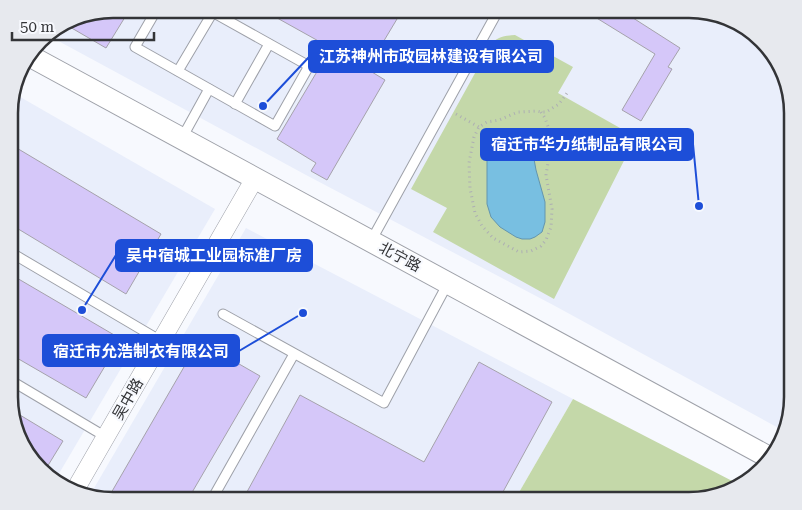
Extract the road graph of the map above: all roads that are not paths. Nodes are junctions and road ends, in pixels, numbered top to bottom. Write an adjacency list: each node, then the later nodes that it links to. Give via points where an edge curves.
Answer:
1 (152, 18): 7 (lane, via 135,47)
2 (206, 18): 7 (lane)
3 (224, 18): 5 (lane)
4 (494, 18): 12 (lane)
5 (269, 44): 9 (lane); 9 (lane, via 308,66 280,118 275,126)
6 (35, 59): 10 (street, 北宁路)
7 (178, 71): 8 (lane)
8 (209, 89): 9 (lane); 10 (lane)
9 (235, 104)
10 (182, 139): 11 (street, 北宁路)
11 (256, 178): 12 (street, 北宁路); 16 (street, 吴中路)
12 (371, 241): 14 (street, 北宁路)
13 (18, 257): 16 (lane)
14 (448, 283): 17 (lane, via 384,403); 20 (street, 北宁路)
15 (223, 314): 17 (lane)
16 (161, 341): 19 (street, 吴中路)
17 (294, 354): 22 (lane)
18 (18, 385): 19 (lane)
19 (106, 437): 21 (street, 吴中路)
20 (765, 455)
21 (78, 486)
22 (215, 492)

